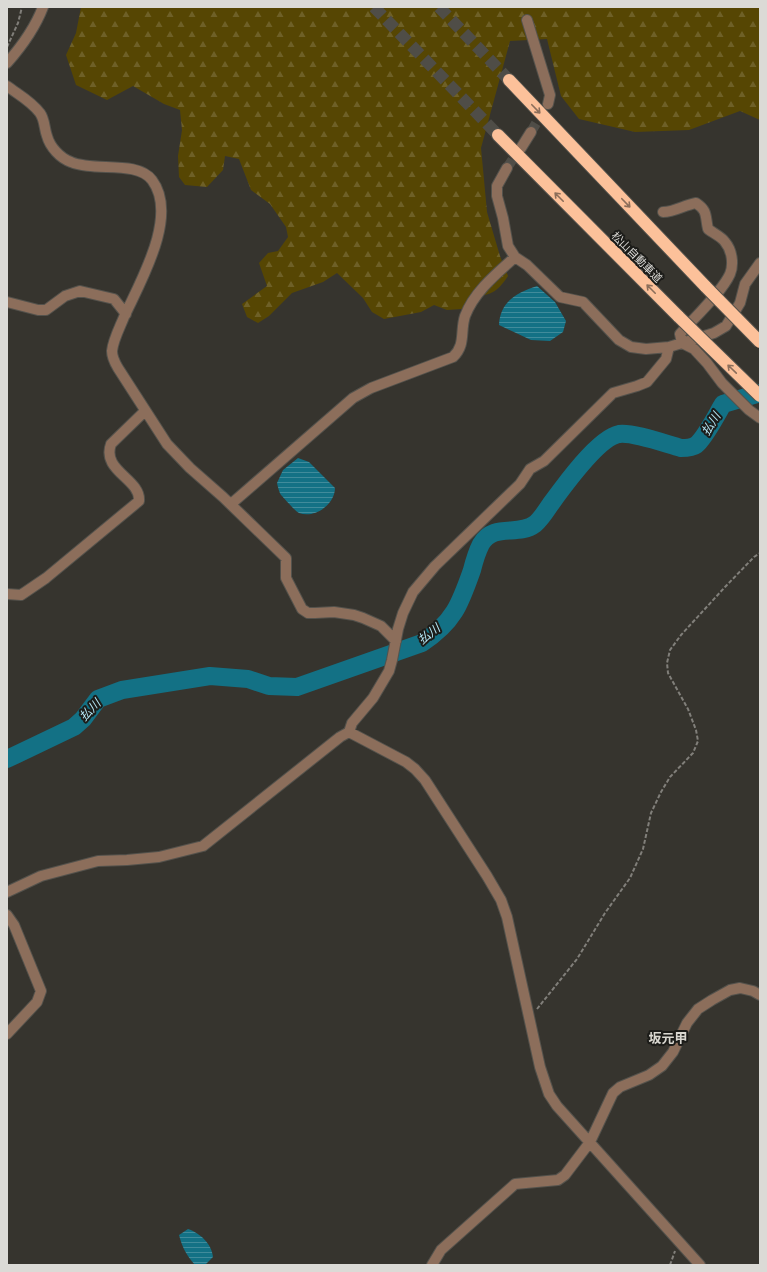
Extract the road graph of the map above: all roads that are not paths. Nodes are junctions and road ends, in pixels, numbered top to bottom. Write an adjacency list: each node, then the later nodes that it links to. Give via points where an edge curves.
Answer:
1 (43, 7): 3 (street, via 37,22)
2 (527, 20): 6 (street, via 550,95)
3 (7, 63)
4 (509, 80): 16 (highway, one-way to 16, bridge)
5 (7, 86): 15 (street, via 27,99 41,114 52,146 70,162 82,166 142,171 155,184 160,204 159,230 153,253)
6 (548, 104)
7 (531, 132): 9 (street)
8 (498, 135): 19 (highway, 松山自動車道, one-way to 8, bridge)
9 (520, 148)
10 (507, 168): 12 (street, via 497,186 497,196 508,246)
11 (663, 212): 17 (street, via 671,212 696,203 706,213 708,229 724,240 732,256 731,273 680,334)
12 (515, 257): 18 (street, via 560,297 583,302 619,340 631,347); 22 (street, via 490,280 473,301 464,317 461,347 454,357 371,388 353,398)
13 (760, 263): 17 (street, via 745,284 740,303 726,326 714,333)
14 (7, 302): 15 (street, via 46,310 65,296 80,291 114,299)
15 (126, 314): 20 (street, via 112,352 116,364)
16 (760, 342)
17 (682, 343): 18 (street); 21 (street, via 694,349 722,382)
18 (669, 347): 24 (street, via 666,359 647,382 614,393 544,461 530,469 520,484 435,566 413,592 403,613)
19 (760, 396)
20 (145, 411): 22 (street, via 167,444); 23 (street, via 111,444 109,450 111,461 137,491 139,501 41,582 21,595)
21 (760, 418)
22 (231, 504): 24 (street, via 286,558 286,578 302,609 308,612 334,612 363,618 381,626)
23 (7, 594)
24 (396, 641): 25 (street, via 389,671 373,698 352,723)
25 (349, 732): 26 (street, via 204,846 160,857 98,862 41,876); 30 (street, via 415,769 425,780 487,876 507,916 540,1067 549,1094)
26 (7, 892)
27 (7, 915): 29 (street, via 14,925 41,991 37,1002)
28 (760, 995): 30 (street, via 753,991 735,989 698,1008 662,1066 612,1093)
29 (7, 1034)
30 (590, 1142): 31 (street, via 565,1175 558,1180 515,1184 442,1250); 32 (street)
31 (432, 1265)
32 (700, 1265)

